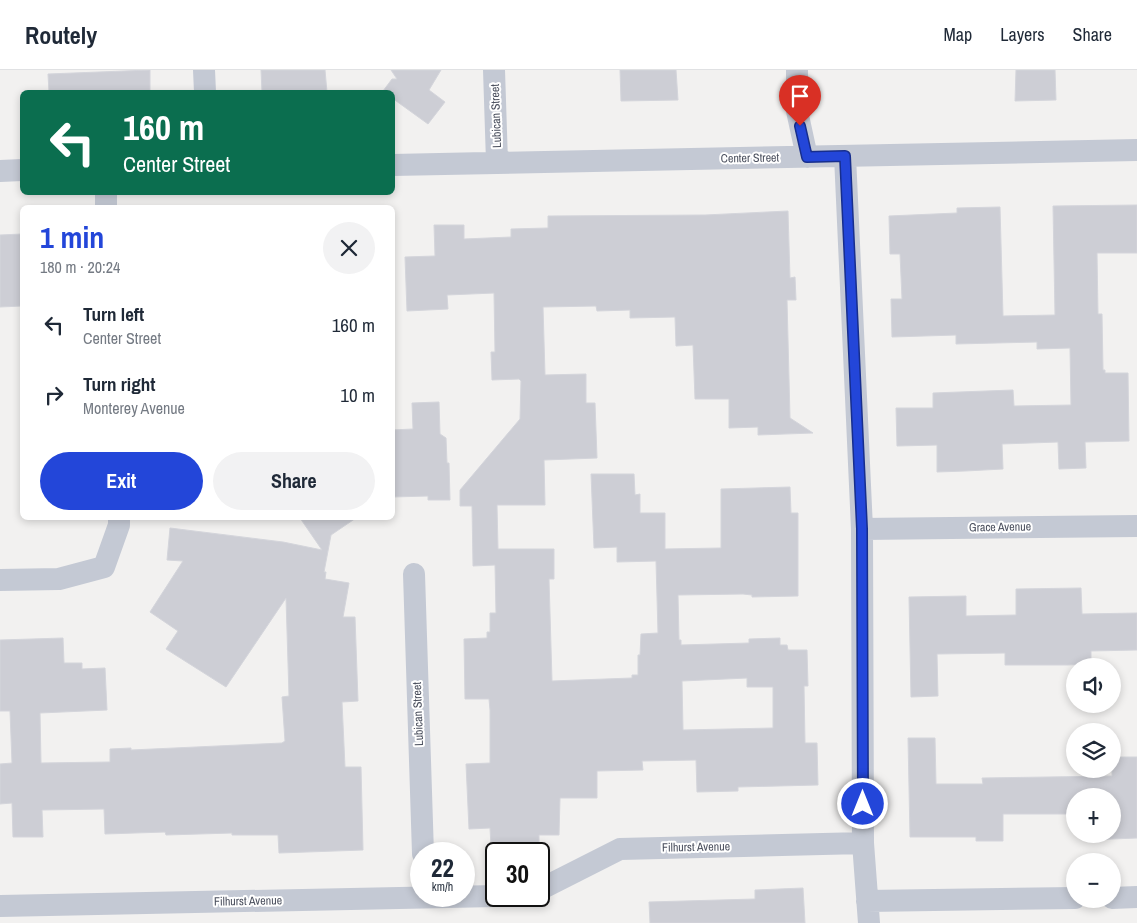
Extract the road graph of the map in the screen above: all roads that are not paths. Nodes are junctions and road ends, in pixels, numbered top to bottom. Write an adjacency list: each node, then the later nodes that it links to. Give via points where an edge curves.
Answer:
1 (204, 70): 4 (street)
2 (494, 70): 8 (street, Lubican Street)
3 (797, 70): 7 (street, via 797,111)
4 (204, 90)
5 (1137, 150): 6 (street, Center Street)
6 (845, 156): 7 (street, Center Street); 14 (street)
7 (807, 157): 8 (street, Center Street)
8 (498, 162): 9 (street, Center Street)
9 (395, 165)
10 (20, 170): 11 (street)
11 (0, 171)
12 (119, 520): 16 (street, via 104,567 59,579)
13 (1137, 526): 14 (street, Grace Avenue)
14 (862, 529): 18 (street)
15 (414, 574): 17 (street, Lubican Street)
16 (0, 580)
17 (423, 842)
18 (863, 843): 19 (street, Filhurst Avenue, via 620,849); 25 (street)
19 (550, 884)
20 (410, 897): 24 (street, Filhurst Avenue)
21 (1137, 897): 22 (street)
22 (1121, 898)
23 (1066, 899): 25 (street)
24 (0, 906)
25 (868, 912)

